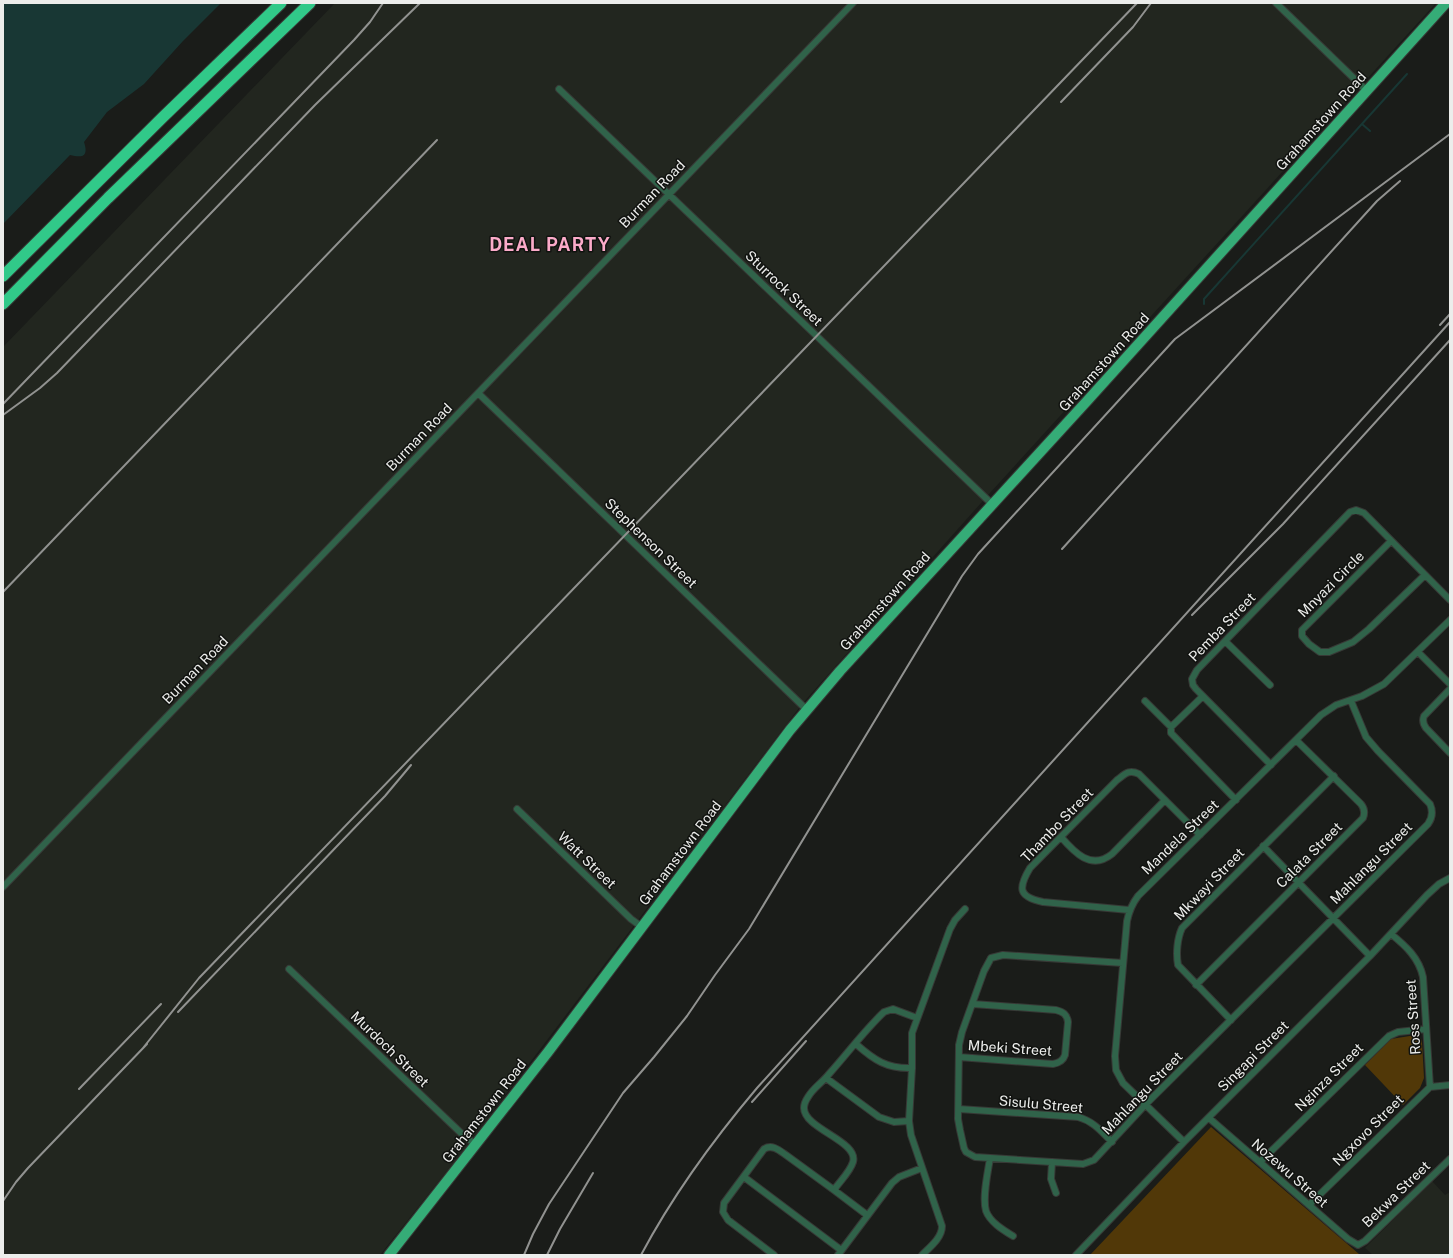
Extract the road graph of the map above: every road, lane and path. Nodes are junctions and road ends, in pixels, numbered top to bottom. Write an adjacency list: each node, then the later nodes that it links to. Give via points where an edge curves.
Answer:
1 (281, 3): 9 (highway)
2 (310, 3): 10 (highway, via 108,198)
3 (853, 3): 8 (street, Burman Road)
4 (1276, 3): 7 (street)
5 (1446, 3): 7 (main road, Grahamstown Road)
6 (559, 89): 8 (street, Sturrock Street)
7 (1367, 91): 12 (main road, Grahamstown Road)
8 (669, 194): 11 (street, Burman Road); 12 (street, Sturrock Street)
9 (3, 276)
10 (3, 304)
11 (478, 393): 25 (street, Stephenson Street); 39 (street, Burman Road)
12 (992, 505): 25 (main road, Grahamstown Road)
13 (1391, 541): 14 (street); 14 (street, Mnyazi Circle, via 1302,630 1302,636 1309,644 1324,653 1353,642); 17 (street, Pemba Street, via 1364,513 1356,510 1350,512)
14 (1425, 576): 15 (street)
15 (1450, 600)
16 (1450, 620): 18 (street, Mandela Street)
17 (1225, 641): 20 (street); 22 (street, Pemba Street, via 1193,675 1193,685)
18 (1418, 652): 19 (street); 24 (street, Mandela Street, via 1378,688)
19 (1450, 684)
20 (1270, 685)
21 (1450, 689): 28 (street, via 1423,720 1426,728)
22 (1203, 696): 26 (street); 29 (street, Pemba Street)
23 (1145, 701): 26 (street)
24 (1351, 701): 27 (street, Mandela Street, via 1328,709); 42 (street, Mahlangu Street, via 1366,737 1430,804 1433,812 1428,824)
25 (807, 710): 43 (main road, Grahamstown Road, via 780,742)
26 (1171, 727): 32 (street, via 1171,733)
27 (1296, 740): 29 (street, Mandela Street); 30 (street, Calata Street)
28 (1450, 753)
29 (1271, 765): 32 (street, Mandela Street)
30 (1334, 776): 36 (street, Mkwayi Street); 38 (street, Calata Street, via 1361,804 1364,815)
31 (1165, 800): 34 (street, Thambo Street); 35 (street, via 1112,854 1104,858 1092,860 1077,855); 35 (street, Thambo Street, via 1139,774 1126,772)
32 (1236, 800): 34 (street, Mandela Street)
33 (517, 809): 43 (street, Watt Street)
34 (1200, 835): 41 (street, Mandela Street, via 1138,896)
35 (1062, 837): 41 (street, Thambo Street, via 1030,868 1023,880 1024,894 1032,900 1043,902)
36 (1263, 846): 38 (street); 48 (street, Mkwayi Street, via 1182,928 1178,942 1178,966)
37 (1450, 878): 44 (street, Singapi Street, via 1427,895)
38 (1298, 883): 42 (street); 48 (street, Calata Street)
39 (3, 887)
40 (965, 909): 50 (street, via 950,929)
41 (1129, 910): 46 (street, Mandela Street)
42 (1333, 919): 45 (street); 51 (street, Mahlangu Street)
43 (642, 927): 65 (main road, Grahamstown Road)
44 (1391, 934): 45 (street, Singapi Street); 52 (street, Ross Street, via 1416,957 1421,969)
45 (1370, 956): 61 (street, Singapi Street)
46 (1123, 963): 49 (street, Mahlangu Street, via 999,955 988,962); 59 (street, Mandela Street, via 1115,1065 1123,1083)
47 (289, 969): 65 (street, Murdoch Street, via 460,1133)
48 (1196, 985): 51 (street, Mkwayi Street)
49 (973, 1004): 54 (street, Mahlangu Street, via 962,1032); 54 (street, Mbeki Street, via 1063,1012 1068,1022 1065,1055 1058,1063 1053,1064)
50 (917, 1018): 53 (street, via 898,1010 889,1010 879,1017); 55 (street, via 912,1033)
51 (1231, 1020): 59 (street, Mahlangu Street)
52 (1426, 1029): 58 (street, Ross Street); 69 (street, Nginza Street, via 1398,1032 1389,1036)
53 (856, 1044): 55 (street, via 883,1064); 56 (street)
54 (959, 1057): 60 (street, Mahlangu Street)
55 (912, 1068): 62 (street)
56 (826, 1078): 62 (street, via 879,1117 894,1122); 72 (street, via 808,1096 804,1107 807,1116 814,1123 849,1149 854,1156 850,1167)
57 (1450, 1085): 58 (street)
58 (1430, 1087): 74 (street, Ngxovo Street)
59 (1146, 1104): 63 (street, Mahlangu Street); 64 (street, Mandela Street)
60 (959, 1109): 63 (street, Sisulu Street, via 1078,1117 1093,1123); 66 (street, Mahlangu Street, via 958,1119 966,1152 974,1157)
61 (1208, 1118): 64 (street, Singapi Street); 69 (street, Nozewu Street)
62 (909, 1121): 70 (street, via 912,1141)
63 (1112, 1142): 68 (street, Mahlangu Street, via 1089,1163)
64 (1184, 1142): 82 (street, Singapi Street)
65 (476, 1145): 79 (main road, Grahamstown Road)
66 (990, 1158): 68 (street, Mahlangu Street); 76 (street, via 986,1210 997,1225)
67 (1450, 1159): 77 (street, Bekwa Street, via 1368,1239)
68 (1052, 1162): 73 (street, via 1051,1179)
69 (1260, 1162): 74 (street, Nozewu Street)
70 (922, 1168): 75 (street, via 896,1180); 81 (street, via 942,1231)
71 (744, 1177): 72 (street, via 764,1149 772,1147); 78 (street); 80 (street, via 724,1203 722,1212 728,1220)
72 (834, 1190): 75 (street)
73 (1056, 1193)
74 (1309, 1206): 77 (street, Nozewu Street, via 1348,1240)
75 (866, 1216): 78 (street)
76 (1013, 1236)
77 (1358, 1244)
78 (839, 1253)
79 (389, 1255)
80 (774, 1255)
81 (922, 1255)
82 (1076, 1255)

